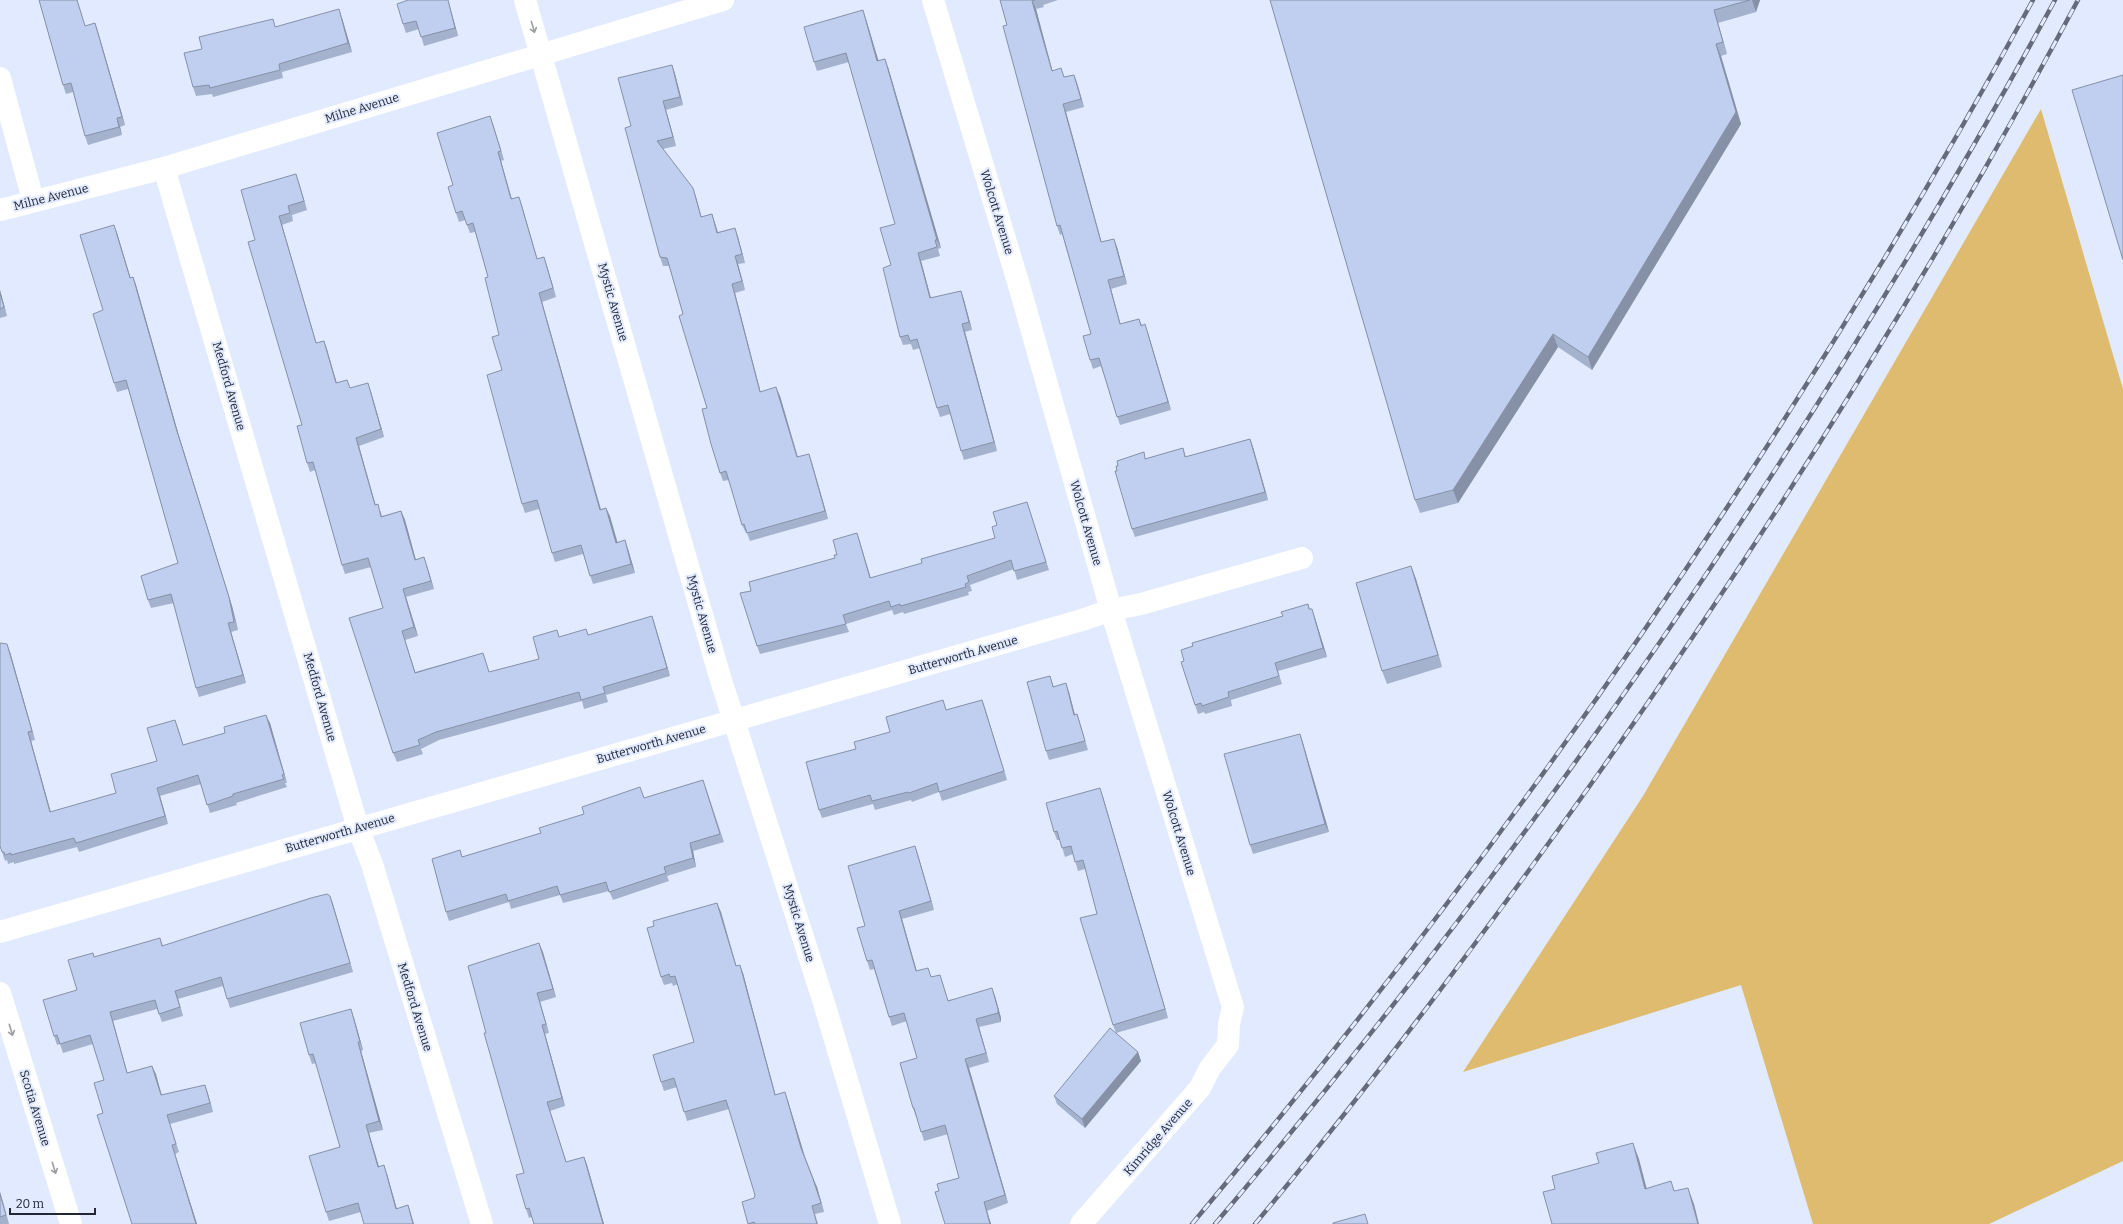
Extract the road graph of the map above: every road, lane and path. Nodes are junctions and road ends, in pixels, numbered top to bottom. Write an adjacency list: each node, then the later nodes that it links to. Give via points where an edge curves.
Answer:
1 (525, 0): 4 (street, Mystic Avenue, one-way to 4)
2 (723, 0): 4 (street, Milne Avenue)
3 (933, 0): 10 (street, Wolcott Avenue, via 1018,282)
4 (540, 54): 6 (street, Milne Avenue); 11 (street, Mystic Avenue)
5 (0, 78): 7 (street)
6 (164, 168): 7 (street, Milne Avenue); 12 (street, Medford Avenue)
7 (33, 200): 8 (street, Milne Avenue)
8 (0, 210)
9 (1302, 558): 10 (street, Butterworth Avenue, via 1141,604)
10 (1110, 610): 11 (street, Butterworth Avenue); 15 (street, Wolcott Avenue, via 1233,1007)
11 (734, 720): 12 (street, Butterworth Avenue); 18 (street, Mystic Avenue, via 822,995)
12 (358, 828): 13 (street, Butterworth Avenue); 17 (street, Medford Avenue, via 372,864)
13 (0, 932)
14 (0, 993): 16 (street, Scotia Avenue, one-way to 16)
15 (1228, 1045): 19 (street, Kimridge Avenue, via 1186,1105)
16 (71, 1224)
17 (482, 1224)
18 (890, 1224)
19 (1081, 1224)

